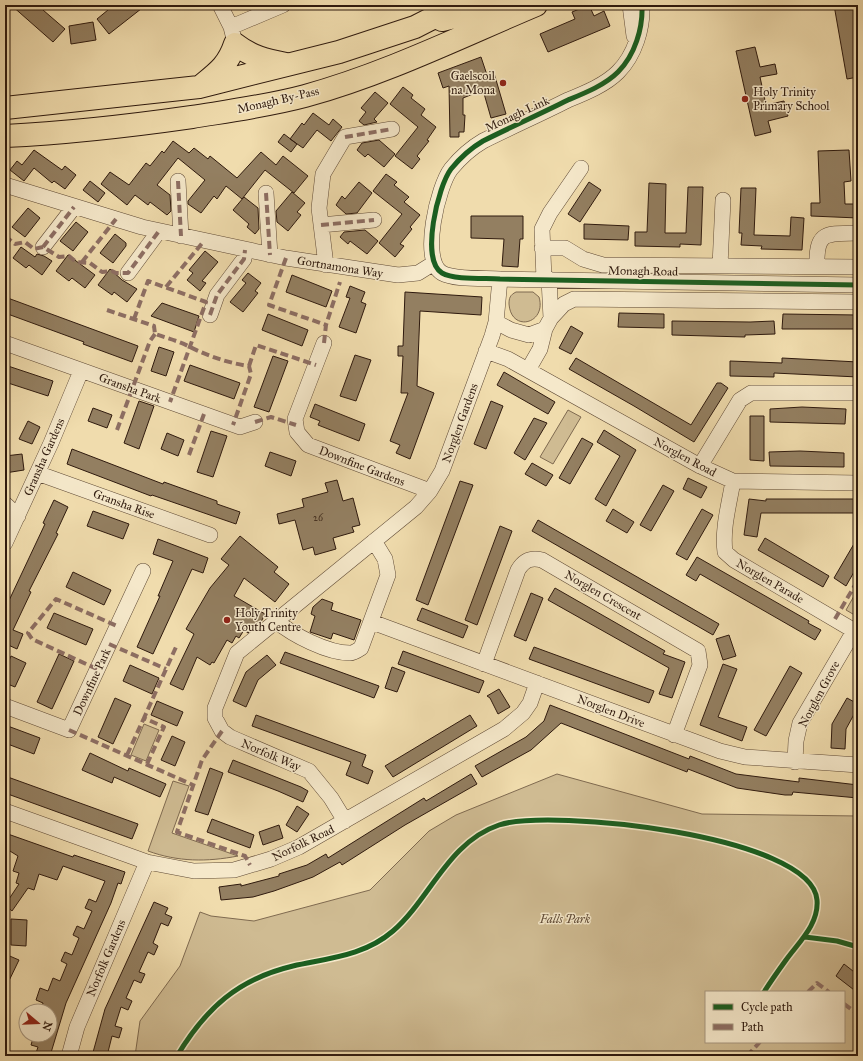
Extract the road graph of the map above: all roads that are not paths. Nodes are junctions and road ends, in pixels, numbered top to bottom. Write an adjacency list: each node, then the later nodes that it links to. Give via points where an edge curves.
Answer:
1 (220, 5): 10 (street)
2 (283, 5): 8 (street)
3 (458, 5): 9 (highway)
4 (493, 5): 9 (highway)
5 (536, 5): 16 (highway, Monagh By-Pass, via 386,69 305,96 241,109 153,122 70,133)
6 (630, 5): 11 (street)
7 (642, 5): 11 (street, Monagh Link, via 643,16)
8 (263, 9): 10 (street)
9 (415, 27): 12 (highway)
10 (233, 36): 12 (highway, via 248,54); 13 (highway, via 230,58)
11 (634, 47): 32 (street, Monagh Link, via 627,61 609,80 483,140 450,170 437,201 433,232)
12 (292, 65): 13 (highway)
13 (199, 87): 14 (highway)
14 (5, 108)
15 (392, 129): 24 (street, via 345,137 323,174)
16 (5, 136)
17 (581, 168): 29 (street, via 542,229)
18 (178, 181): 27 (street)
19 (6, 185): 22 (street, Gortnamona Way)
20 (266, 193): 31 (street)
21 (723, 200): 34 (street)
22 (74, 207): 25 (street, Gortnamona Way); 28 (street)
23 (374, 220): 24 (street)
24 (321, 225): 33 (street)
25 (159, 231): 27 (street, Gortnamona Way); 37 (street)
26 (858, 233): 35 (street, via 830,234 821,239 817,249)
27 (181, 236): 30 (street, Gortnamona Way)
28 (43, 247)
29 (542, 248): 34 (street, Monagh Road, via 565,248 583,259 603,265); 39 (street)
30 (245, 250): 31 (street, Gortnamona Way); 42 (street, via 244,259 217,295)
31 (270, 255): 33 (street, Gortnamona Way)
32 (434, 263): 33 (street, Gortnamona Way, via 418,272 398,275); 38 (street, Monagh Road, via 438,270 450,276)
33 (326, 265)
34 (720, 266): 35 (street, Monagh Road)
35 (817, 267): 36 (street, Monagh Road)
36 (858, 267)
37 (128, 273)
38 (500, 279): 39 (street, Monagh Road); 43 (street, Norglen Gardens)
39 (546, 279): 40 (street, Monagh Road); 44 (street)
40 (858, 285)
41 (858, 302): 44 (street, via 574,299 564,304)
42 (210, 315)
43 (496, 322): 44 (street, via 529,335); 47 (street, Norglen Gardens)
44 (548, 323): 49 (street, via 540,349)
45 (5, 343): 48 (street, Gransha Park)
46 (324, 343): 56 (street, Downfine Gardens, via 296,419 296,432 308,445)
47 (486, 351): 49 (street, Norglen Road); 56 (street, Norglen Gardens, via 442,471)
48 (81, 370): 51 (street, Gransha Park, via 240,427); 53 (street, Gransha Gardens)
49 (528, 370): 52 (street, Norglen Road)
50 (858, 393): 52 (street, via 751,393 740,400)
51 (255, 422)
52 (700, 466): 54 (street, Norglen Road)
53 (37, 473): 58 (street, Gransha Gardens); 59 (street, Gransha Rise)
54 (733, 481): 55 (street, Norglen Road); 65 (street, Norglen Parade, via 726,518 725,552 734,560)
55 (858, 483)
56 (430, 491): 60 (street, Norglen Gardens, via 416,507)
57 (5, 504): 58 (street)
58 (18, 516): 61 (street, Gransha Gardens)
59 (210, 536)
60 (374, 541): 63 (street, Norglen Gardens); 64 (street, via 385,559 388,575)
61 (5, 543)
62 (143, 571): 68 (street, Downfine Park, via 69,730)
63 (276, 621): 64 (street, via 305,640 340,652 352,653 361,648); 69 (street, Norglen Gardens, via 237,653 215,708 215,718)
64 (372, 622): 66 (street, Norglen Drive)
65 (856, 632): 71 (street, Norglen Grove, via 800,723)
66 (484, 664): 67 (street, Norglen Drive); 70 (street, Norglen Crescent, via 518,570 526,560 537,558 698,651 701,660 699,672)
67 (537, 683): 70 (street, Norglen Drive); 74 (street, Norfolk Road, via 530,703 523,713 504,729)
68 (5, 706)
69 (222, 732): 74 (street, Norfolk Way, via 309,771 331,798)
70 (674, 735): 71 (street, Norglen Drive, via 745,757)
71 (795, 762): 72 (street, Norglen Drive)
72 (858, 765)
73 (5, 811): 75 (street, Norfolk Road)
74 (345, 821): 75 (street, Norfolk Road, via 299,847 234,870 194,871)
75 (147, 862): 76 (street, Norfolk Gardens, via 77,1027)
76 (69, 1056)

